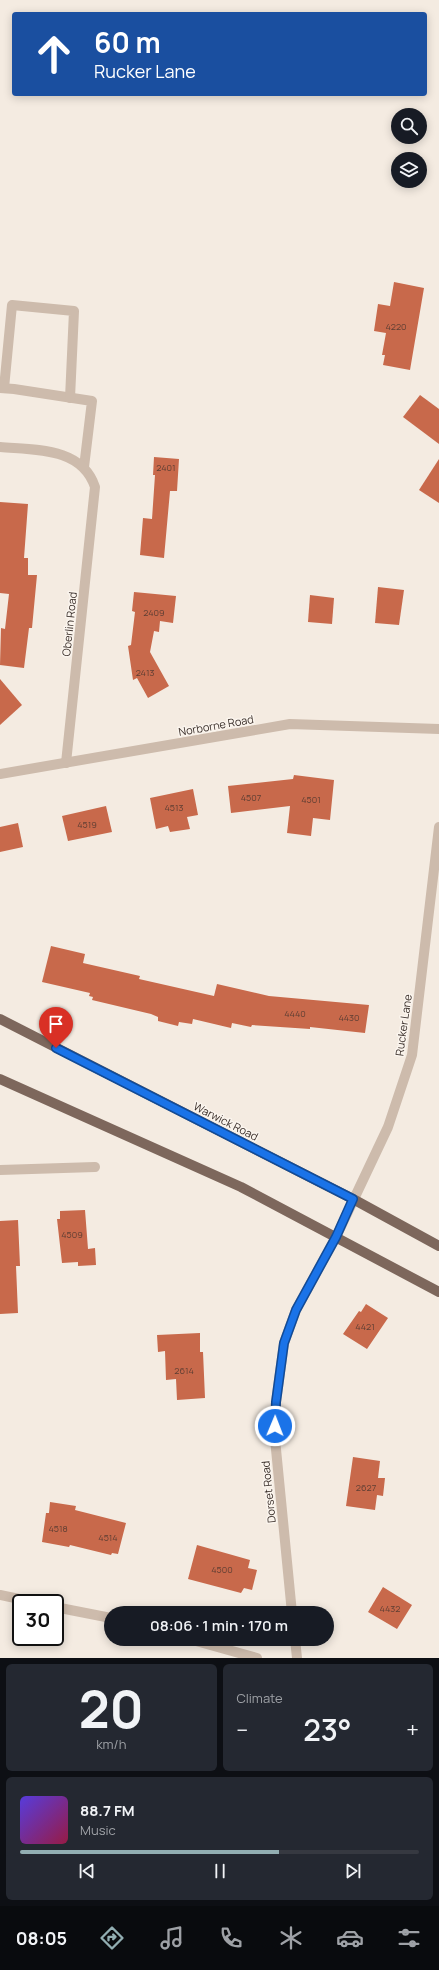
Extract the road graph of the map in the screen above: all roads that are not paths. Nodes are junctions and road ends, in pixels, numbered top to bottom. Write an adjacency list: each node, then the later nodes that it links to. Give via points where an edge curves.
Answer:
1 (2, 388): 2 (street); 2 (street, via 12,305 74,311)
2 (70, 398): 4 (street, via 92,401)
3 (0, 447): 4 (street, via 56,452 70,457)
4 (84, 467): 6 (street, Oberlin Road, via 92,476 95,487)
5 (439, 729): 6 (street, Norborne Road, via 290,724)
6 (66, 763): 7 (street, Norborne Road)
7 (0, 774)
8 (439, 827): 13 (street, Rucker Lane, via 412,1056 388,1127)
9 (0, 1019): 13 (main road, Warwick Road)
10 (0, 1079): 14 (main road, via 241,1187)
11 (95, 1167): 12 (street)
12 (0, 1170)
13 (353, 1199): 14 (street, Rucker Lane); 15 (main road, Warwick Road)
14 (336, 1237): 16 (main road); 19 (street, Dorset Road, via 296,1310 284,1343 276,1402 275,1439)
15 (439, 1246)
16 (439, 1292)
17 (0, 1595): 18 (street)
18 (12, 1598)
19 (291, 1606)
20 (64, 1608): 21 (street)
21 (104, 1616)
22 (214, 1646): 24 (street)
23 (296, 1646): 25 (street)
24 (257, 1658)
25 (297, 1658)

